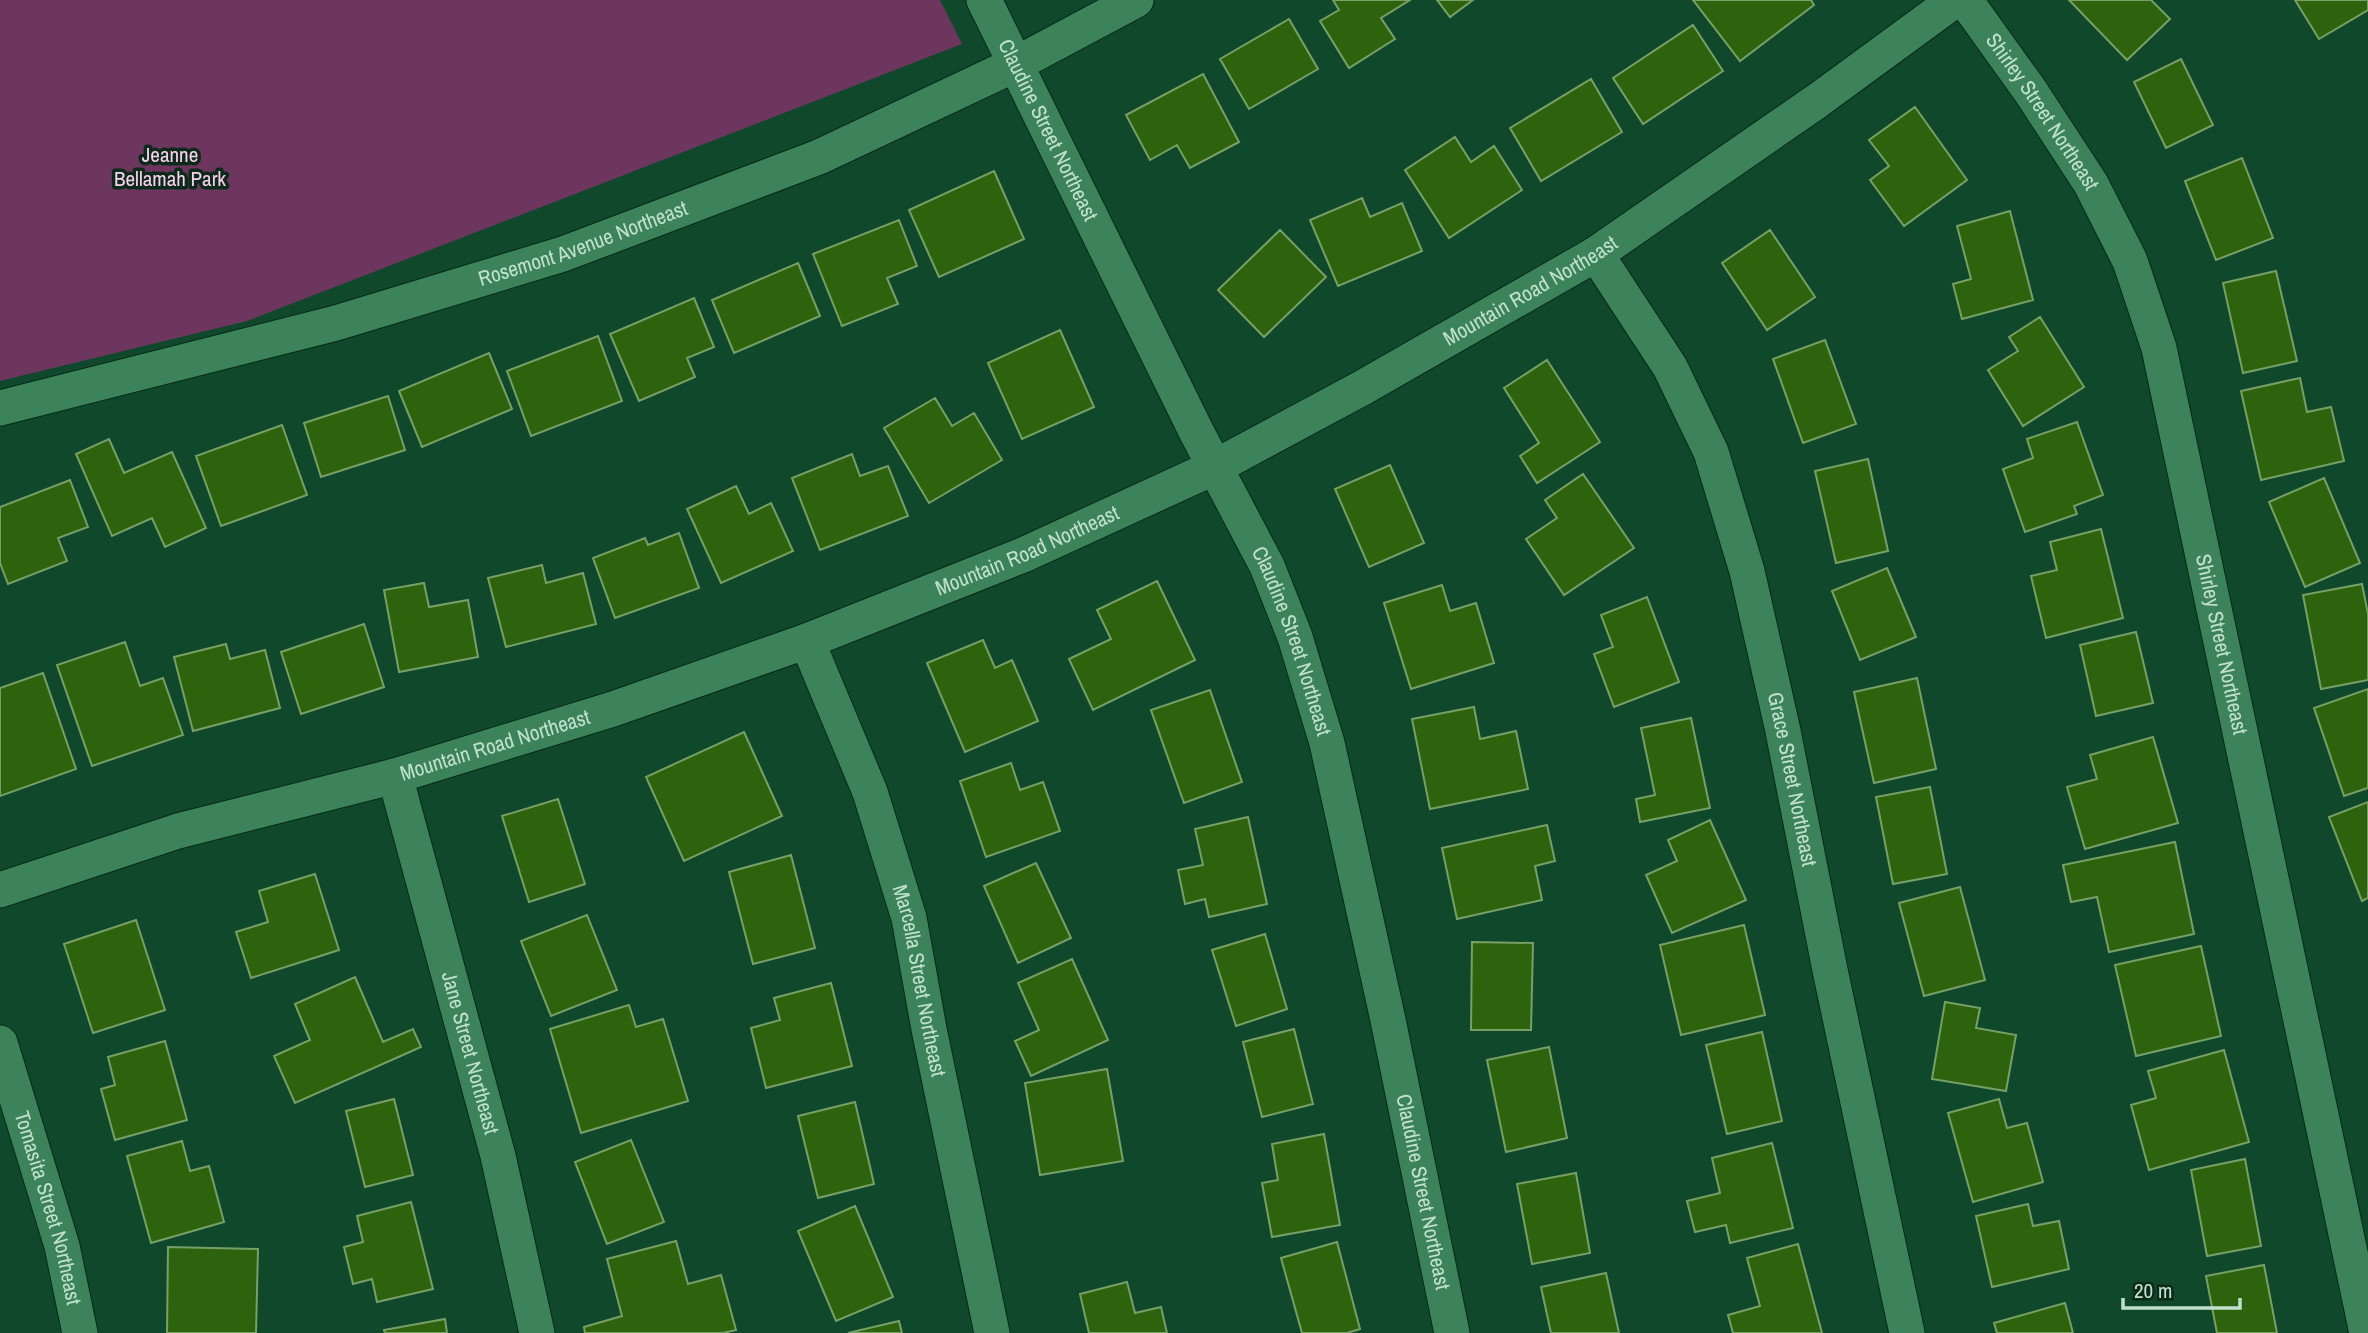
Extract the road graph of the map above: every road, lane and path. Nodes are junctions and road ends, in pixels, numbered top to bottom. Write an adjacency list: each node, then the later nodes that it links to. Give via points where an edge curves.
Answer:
1 (984, 0): 5 (street, Claudine Street Northeast)
2 (1136, 0): 5 (street, Rosemont Avenue Northeast)
3 (1955, 0): 6 (street, Mountain Road Northeast)
4 (1965, 0): 18 (street, Shirley Street Northeast, via 2091,184 2130,261 2159,348)
5 (1017, 64): 7 (street, Rosemont Avenue Northeast, via 819,157 563,254 336,323); 8 (street, Claudine Street Northeast)
6 (1596, 254): 8 (street, Mountain Road Northeast); 17 (street, Grace Street Northeast, via 1670,367 1711,452 1747,571)
7 (0, 408)
8 (1215, 467): 9 (street, Mountain Road Northeast, via 1023,555); 16 (street, Claudine Street Northeast, via 1267,566 1295,637 1327,743)
9 (807, 641): 10 (street, Mountain Road Northeast, via 613,709); 15 (street, Marcella Street Northeast, via 870,792 909,918)
10 (395, 776): 11 (street, Mountain Road Northeast, via 178,831); 14 (street, Jane Street Northeast, via 498,1156)
11 (0, 890)
12 (0, 1043): 13 (street, Tomasita Street Northeast, via 62,1246)
13 (80, 1333)
14 (537, 1333)
15 (992, 1333)
16 (1452, 1333)
17 (1907, 1333)
18 (2367, 1333)

